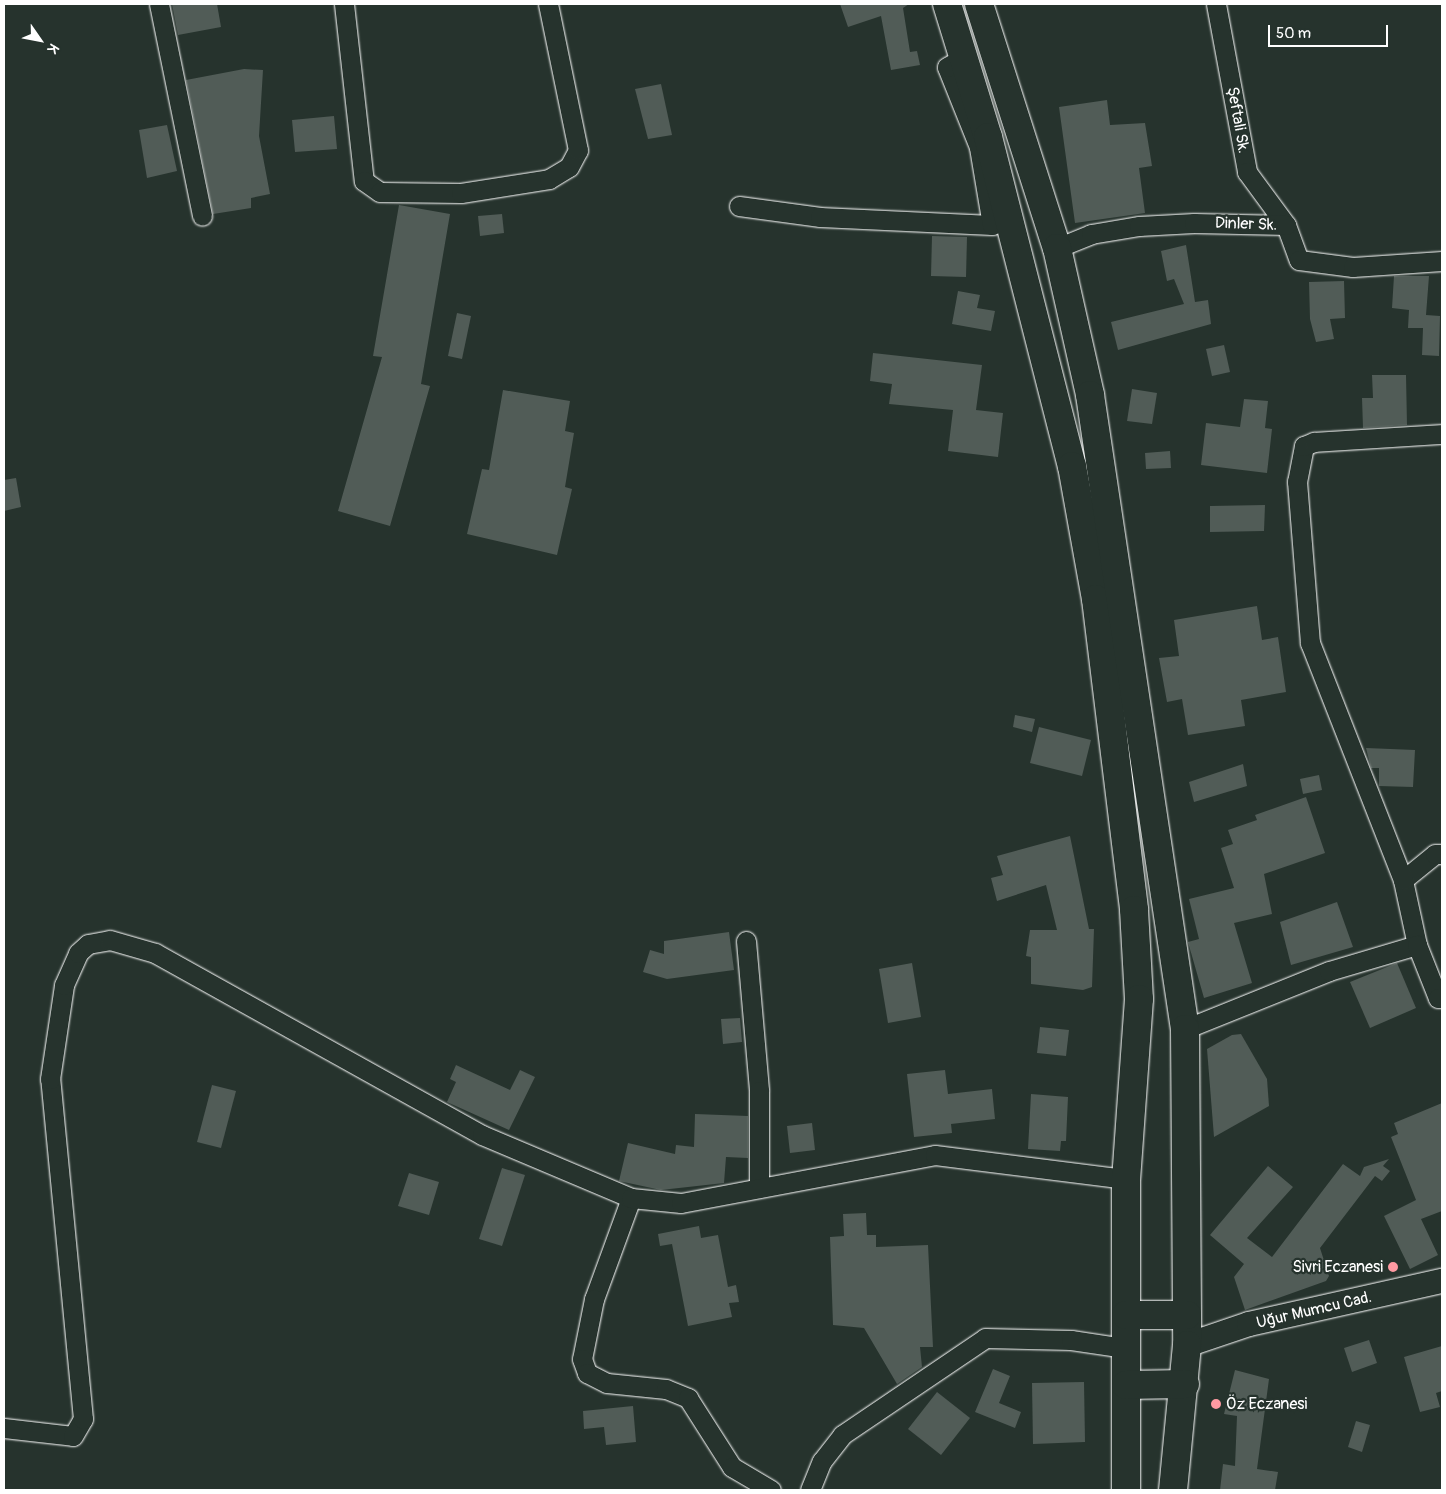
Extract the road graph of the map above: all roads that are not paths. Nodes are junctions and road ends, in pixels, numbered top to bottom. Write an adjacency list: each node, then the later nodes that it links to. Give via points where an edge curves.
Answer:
1 (159, 4): 9 (street)
2 (344, 4): 3 (street, via 364,181 380,192 461,193 549,179 569,167 578,150)
3 (548, 4)
4 (947, 4): 7 (highway)
5 (979, 4): 11 (highway)
6 (1216, 4): 10 (street, Şeftali Sk., via 1247,172)
7 (964, 57): 8 (street, via 947,66 979,147 992,225 820,217); 20 (highway, via 1072,466 1096,599 1134,910 1139,999)
8 (739, 206)
9 (202, 216)
10 (1286, 225): 11 (street, Dinler Sk., via 1194,222 1139,226 1091,234); 12 (street, Dinler Sk., via 1299,260 1353,267)
11 (1058, 248): 19 (highway, via 1090,395)
12 (1442, 261)
13 (1442, 434): 15 (street, via 1314,442 1304,446 1297,482 1310,643)
14 (1442, 854): 15 (street, via 1435,854)
15 (1403, 880): 17 (street)
16 (746, 941): 21 (street, via 759,1091)
17 (1417, 945): 18 (street); 19 (street, via 1329,971)
18 (1441, 1003)
19 (1185, 1028): 25 (highway)
20 (1126, 1179): 21 (street, via 935,1155); 24 (highway)
21 (758, 1188): 22 (street, via 681,1203)
22 (631, 1198): 30 (street, via 482,1135 156,953 110,940 88,944 78,953 64,985 50,1079 83,1419 73,1436); 31 (street, via 594,1299 582,1359 587,1374 607,1383 666,1389 688,1398 732,1467)
23 (1442, 1281): 26 (street, Uğur Mumcu Cad., via 1249,1324)
24 (1126, 1315): 25 (highway); 27 (highway)
25 (1187, 1315): 26 (highway)
26 (1187, 1345): 28 (highway)
27 (1125, 1348): 29 (highway); 32 (street, via 1072,1340 985,1338 842,1435 822,1461)
28 (1185, 1384): 29 (highway); 34 (highway)
29 (1126, 1385): 33 (highway)
30 (4, 1428)
31 (771, 1490)
32 (810, 1490)
33 (1126, 1490)
34 (1173, 1490)

